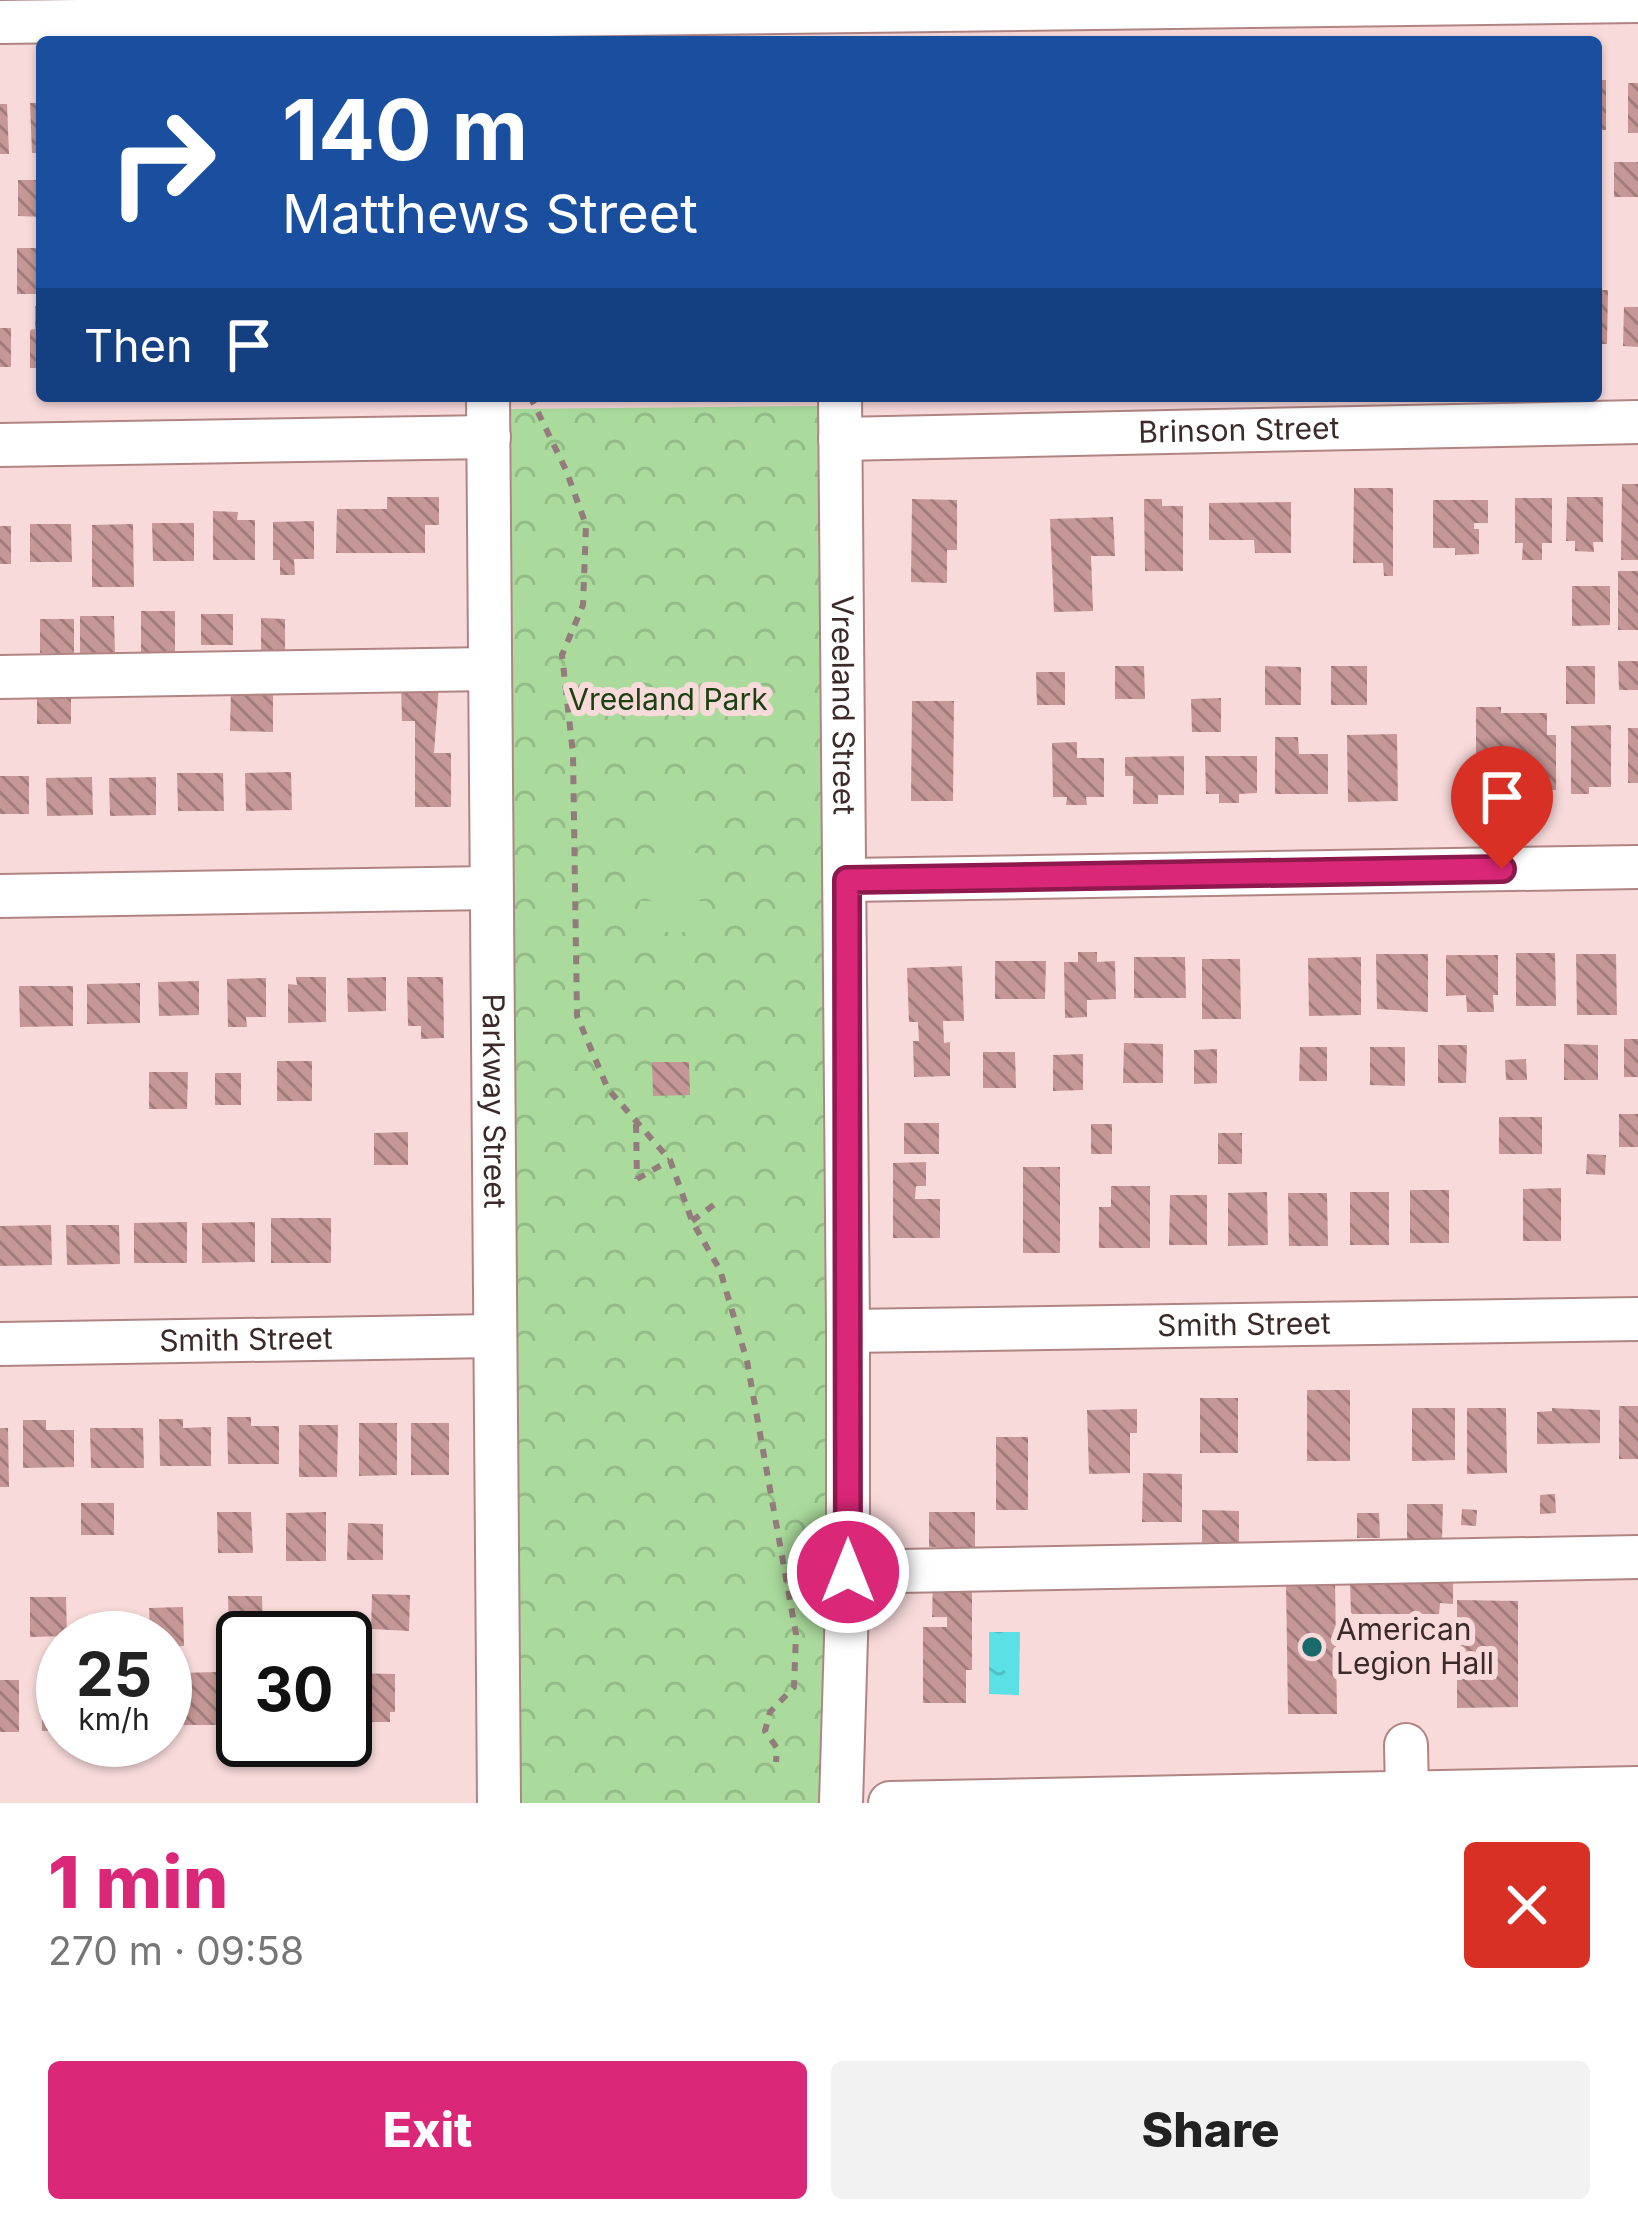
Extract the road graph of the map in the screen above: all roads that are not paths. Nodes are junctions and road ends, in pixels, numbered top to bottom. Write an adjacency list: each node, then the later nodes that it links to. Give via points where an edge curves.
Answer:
1 (1638, 1): 2 (street)
2 (835, 18): 3 (street)
3 (487, 19): 4 (street)
4 (0, 22)
5 (840, 402): 8 (street, Vreeland Street)
6 (489, 417): 9 (street); 10 (street, Parkway Street)
7 (1638, 422): 8 (street, Brinson Street)
8 (840, 439): 13 (street, Vreeland Street)
9 (0, 446)
10 (490, 669): 11 (street); 14 (street, Parkway Street)
11 (0, 677)
12 (1638, 867): 13 (street)
13 (847, 880): 17 (street, Vreeland Street)
14 (491, 888): 15 (street); 18 (street, Parkway Street)
15 (0, 896)
16 (1638, 1319): 17 (street, Smith Street)
17 (848, 1330): 21 (street, Vreeland Street)
18 (494, 1336): 19 (street, Smith Street); 25 (street, Parkway Street)
19 (0, 1344)
20 (1638, 1557): 21 (street)
21 (848, 1572): 26 (street, Vreeland Street)
22 (1406, 1745): 24 (street)
23 (1638, 1788): 24 (street)
24 (1407, 1792): 27 (street)
25 (499, 1803)
26 (841, 1803)
27 (890, 1803)

